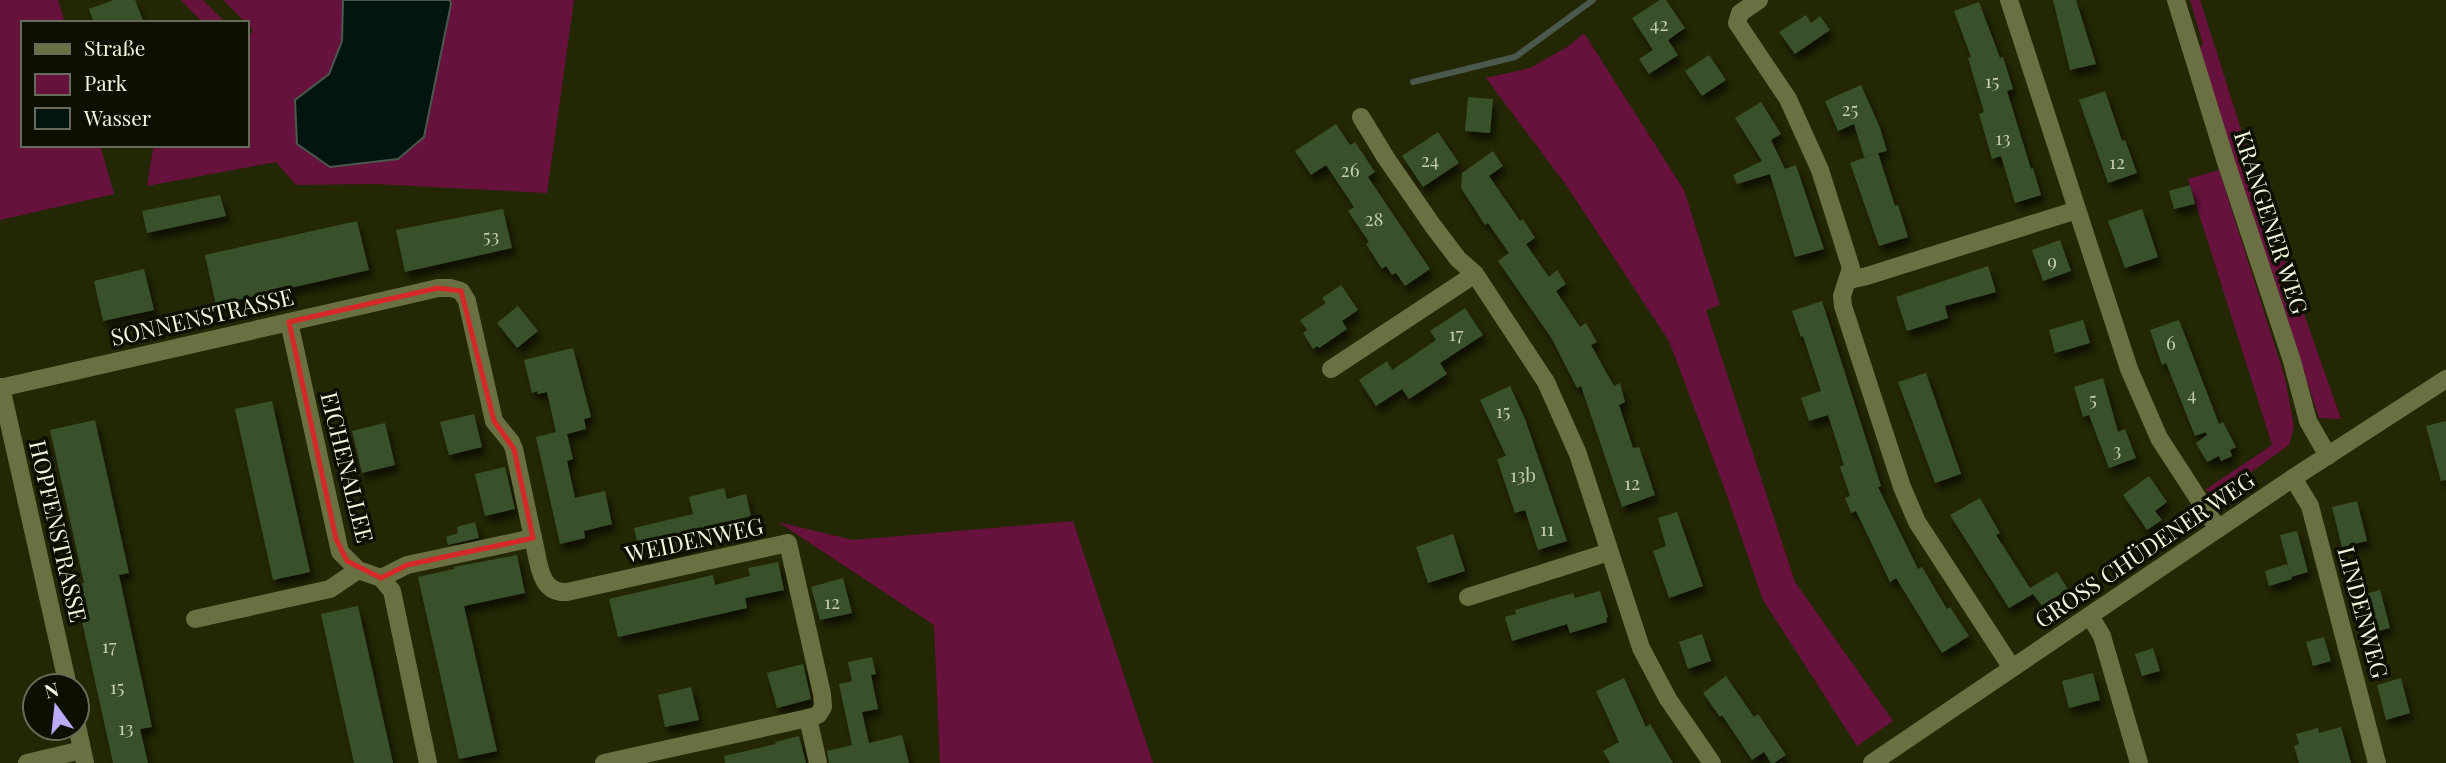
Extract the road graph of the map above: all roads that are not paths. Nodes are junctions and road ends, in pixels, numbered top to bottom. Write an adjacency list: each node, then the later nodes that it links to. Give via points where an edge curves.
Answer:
1 (1759, 0): 7 (street, via 1740,13 1737,23 1788,99 1811,147 1850,263)
2 (2009, 0): 5 (street)
3 (2176, 0): 12 (street, KRANGENER WEG, via 2308,421)
4 (1361, 117): 6 (street, via 1433,226)
5 (2077, 210): 7 (street); 14 (street, via 2148,417)
6 (1475, 274): 9 (street); 16 (street, via 1546,382 1564,418)
7 (1849, 279): 23 (street, via 1843,306 1902,487 1917,522)
8 (289, 322): 11 (street, SONNENSTRASSE); 15 (street, SONNENSTRASSE, via 415,293 461,291 494,421 512,442); 17 (street, EICHENALLEE, via 336,539 340,552)
9 (1331, 369)
10 (2446, 379): 12 (street, GROSS CHÜDENER WEG)
11 (1, 387): 24 (street, HOPFENSTRASSE)
12 (2328, 456): 13 (street, GROSS CHÜDENER WEG)
13 (2293, 478): 14 (street, GROSS CHÜDENER WEG); 34 (street, LINDENWEG, via 2310,506)
14 (2218, 529): 21 (street, GROSS CHÜDENER WEG)
15 (533, 538): 18 (street, via 407,565); 19 (street, SONNENSTRASSE, via 549,589 558,592)
16 (1609, 552): 20 (street); 31 (street, via 1648,663)
17 (358, 570): 18 (street, EICHENALLEE); 22 (street, via 330,589)
18 (381, 578): 28 (street, via 392,591)
19 (592, 586): 25 (street, WEIDENWEG, via 788,543 822,695 818,715)
20 (1468, 597)
21 (2090, 616): 23 (street, GROSS CHÜDENER WEG); 33 (street, via 2102,636)
22 (195, 618)
23 (2012, 668): 32 (street, GROSS CHÜDENER WEG)
24 (65, 672)
25 (808, 718): 29 (street); 30 (street)
26 (84, 756): 27 (street)
27 (27, 763)
28 (428, 763)
29 (604, 763)
30 (818, 763)
31 (1712, 763)
32 (1872, 763)
33 (2139, 763)
34 (2378, 763)

